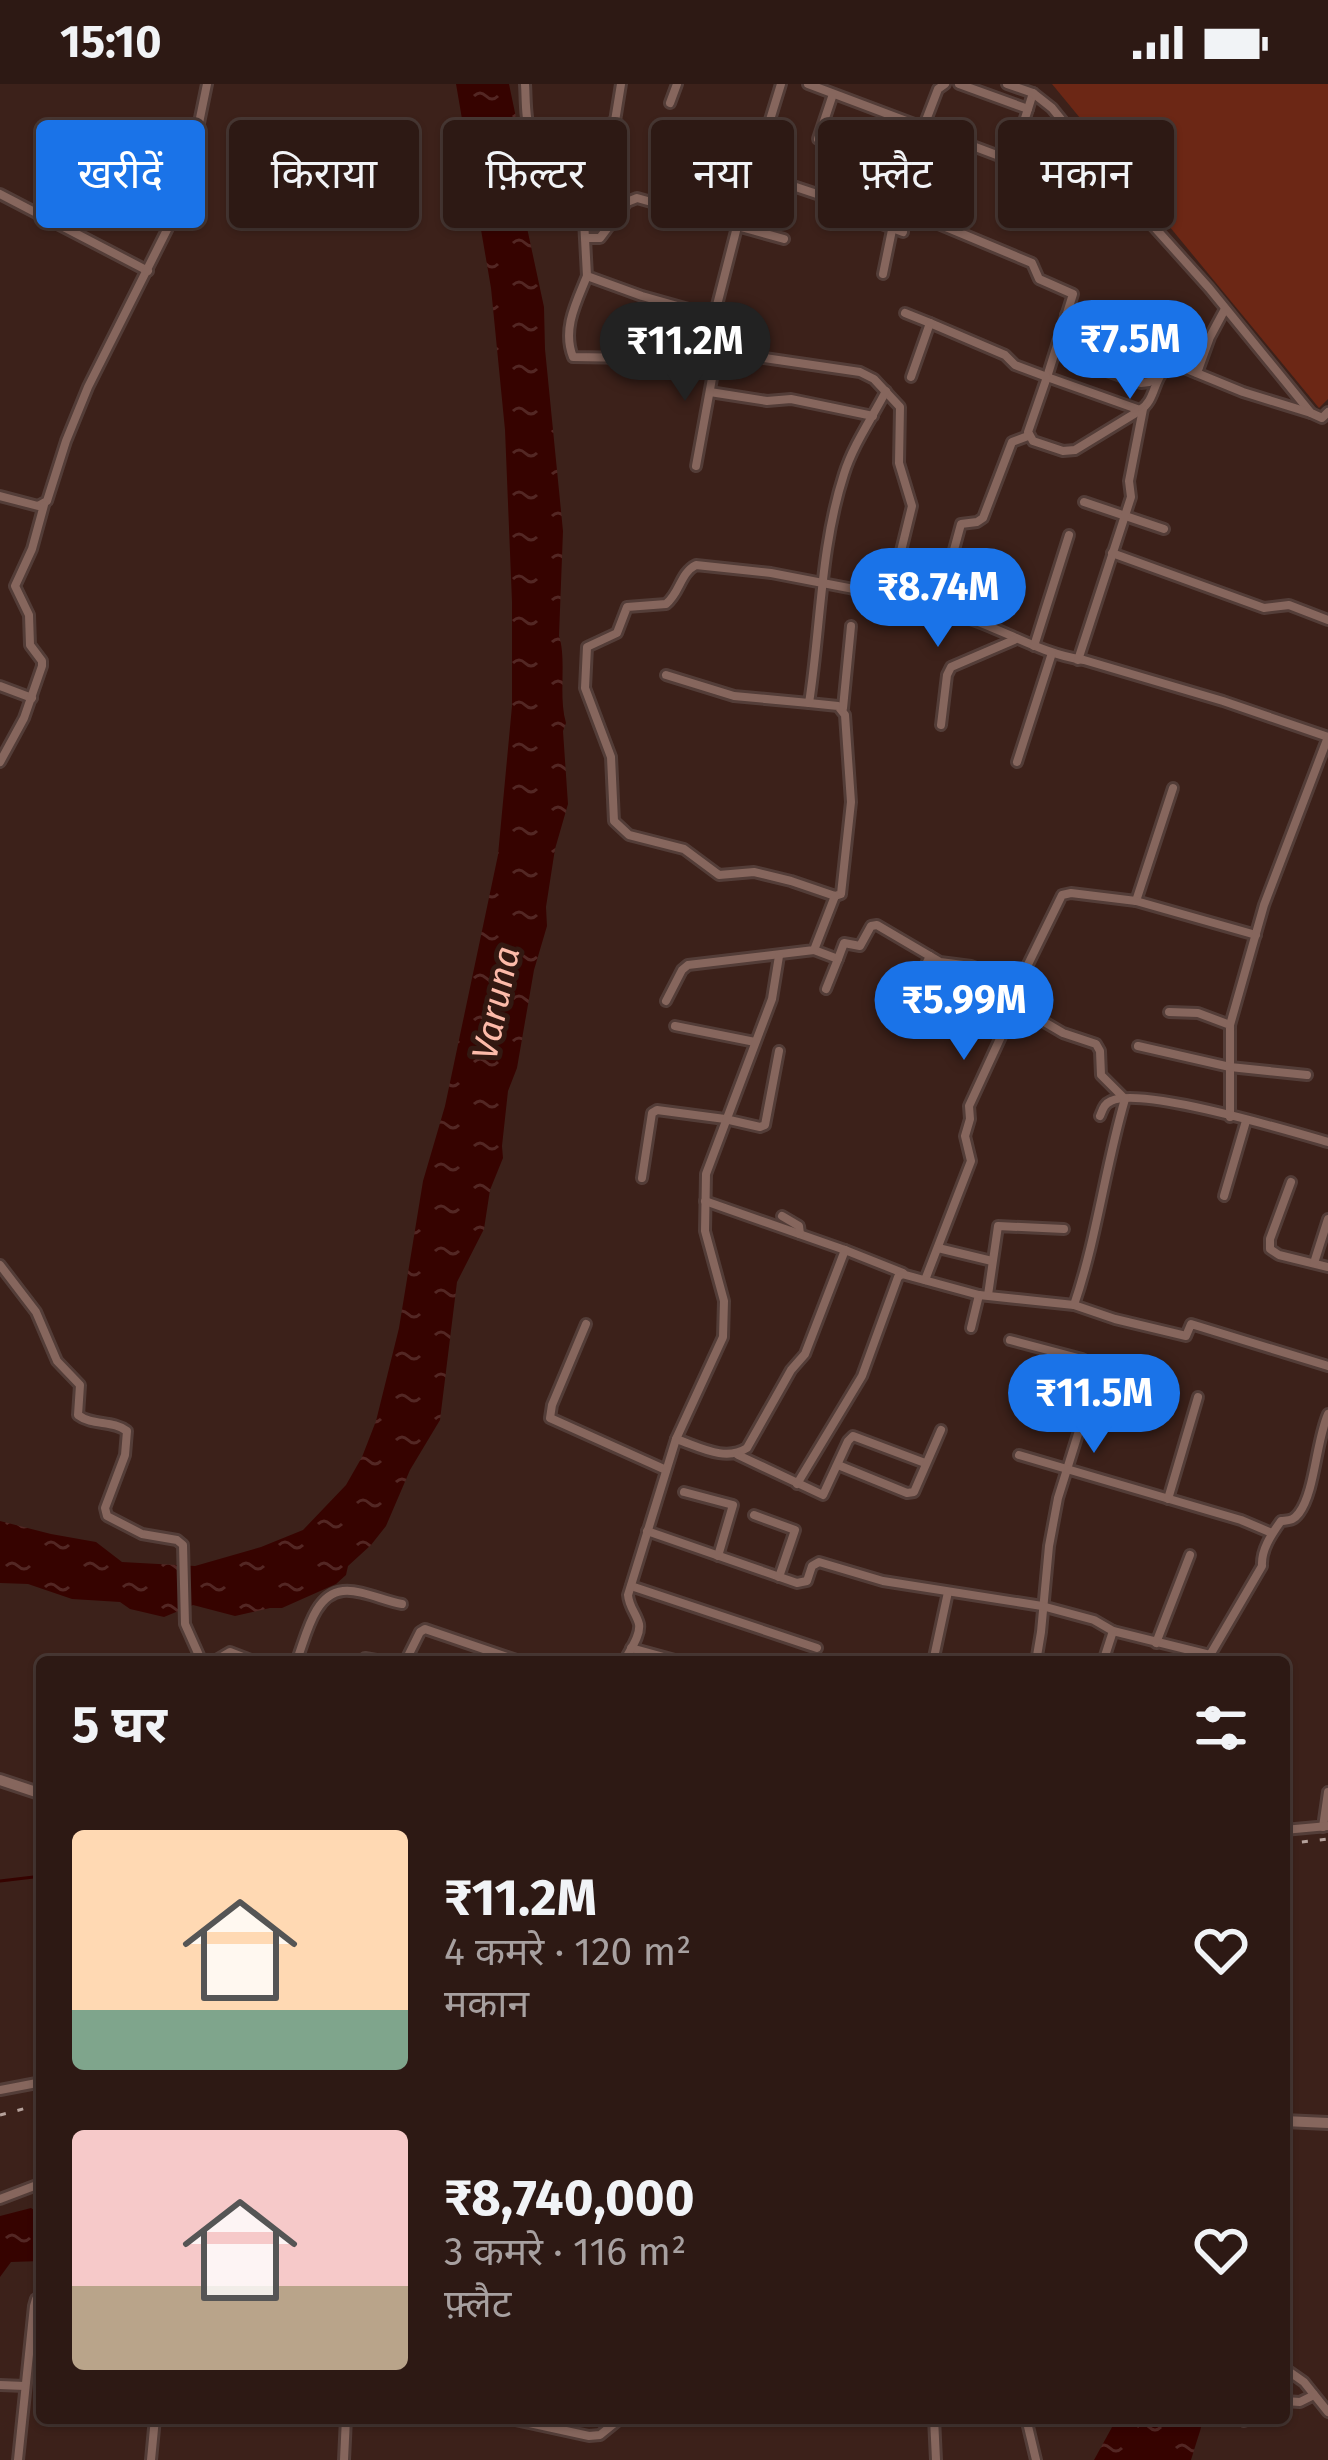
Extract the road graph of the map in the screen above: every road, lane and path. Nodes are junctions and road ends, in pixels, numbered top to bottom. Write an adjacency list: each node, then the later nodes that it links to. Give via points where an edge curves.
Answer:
1 (207, 84): 14 (street)
2 (525, 84): 15 (street)
3 (621, 84): 16 (street)
4 (677, 84): 12 (street)
5 (782, 84): 17 (street)
6 (808, 84): 10 (street)
7 (945, 84): 20 (street)
8 (959, 84): 13 (street)
9 (1007, 84): 11 (street)
10 (833, 94): 18 (street); 19 (street)
11 (1033, 94): 13 (street); 37 (street)
12 (670, 103)
13 (1028, 109): 21 (street)
14 (200, 120)
15 (529, 120)
16 (615, 120)
17 (770, 120)
18 (824, 120)
19 (900, 120)
20 (926, 120)
21 (1024, 120)
22 (0, 194): 34 (street)
23 (651, 202): 32 (street, via 627,202 600,238)
24 (169, 228): 34 (street)
25 (585, 228): 32 (street)
26 (736, 228): 39 (street, via 716,309)
27 (744, 228): 33 (street)
28 (888, 228): 30 (street)
29 (948, 228): 40 (street, via 1032,263 1039,279 1073,294)
30 (892, 230): 31 (street); 35 (street)
31 (903, 232)
32 (586, 238): 36 (street)
33 (784, 239)
34 (148, 271): 60 (street, via 88,387)
35 (883, 274)
36 (587, 276): 39 (street); 42 (street, via 568,325 573,358 636,358 671,340)
37 (1225, 309): 47 (street); 54 (street)
38 (905, 313): 41 (street)
39 (706, 314): 42 (street)
40 (1066, 315): 43 (street); 49 (street)
41 (930, 323): 48 (street); 49 (street)
42 (699, 346): 44 (street)
43 (1159, 349)
44 (717, 351): 50 (street, via 860,372); 51 (street)
45 (1092, 366): 46 (street, via 1141,383)
46 (1161, 373): 47 (street, via 1177,365); 52 (street)
47 (1197, 373): 54 (street)
48 (911, 377)
49 (1047, 377): 52 (street); 56 (street)
50 (886, 391): 55 (street); 66 (street, via 900,407 899,463 912,506)
51 (710, 392): 55 (street); 57 (street)
52 (1142, 410): 56 (street, via 1069,452); 61 (street)
53 (1328, 412): 54 (street)
54 (1311, 413)
55 (872, 416): 65 (street, via 845,470)
56 (1028, 436): 67 (street, via 1012,442 983,518 961,524)
57 (696, 466)
58 (0, 496): 60 (street)
59 (1084, 502): 61 (street)
60 (44, 505): 76 (street, via 15,586 42,661)
61 (1125, 516): 62 (street); 64 (street)
62 (1164, 529)
63 (1069, 535): 71 (street)
64 (1112, 553): 68 (street, via 1264,608 1289,605); 73 (street)
65 (822, 582): 66 (street); 77 (street); 84 (street, via 692,567 672,600 632,604 617,633 586,647 585,688 609,752 613,815 624,832 684,849 719,875 754,872)
66 (890, 596): 67 (street)
67 (939, 605): 70 (street)
68 (1328, 620)
69 (851, 626): 78 (street)
70 (1016, 639): 71 (street); 79 (street, via 952,667)
71 (1034, 646): 72 (street)
72 (1052, 653): 73 (street); 82 (street)
73 (1078, 659): 80 (street, via 1223,701)
74 (666, 675): 77 (street, via 734,696)
75 (0, 686): 76 (street)
76 (32, 698): 81 (street)
77 (809, 703): 78 (street)
78 (843, 709): 84 (street, via 851,802 843,891)
79 (940, 725)
80 (1327, 742): 86 (street)
81 (0, 762)
82 (1018, 762)
83 (1172, 788): 85 (street)
84 (836, 896): 87 (street)
85 (1136, 901): 86 (street); 92 (street, via 1062,895)
86 (1256, 934): 96 (street)
87 (814, 950): 88 (street); 90 (street)
88 (779, 956): 93 (street, via 688,965); 98 (street)
89 (930, 956): 90 (street, via 873,924 862,945 844,944); 92 (street, via 991,973); 94 (street)
90 (838, 959): 91 (street)
91 (826, 989)
92 (1013, 995): 103 (street, via 1046,1023 1096,1044 1101,1075); 117 (street, via 970,1106 970,1160)
93 (666, 1000)
94 (903, 1011)
95 (1169, 1012): 96 (street)
96 (1230, 1025): 101 (street)
97 (675, 1026): 98 (street)
98 (755, 1042): 106 (street)
99 (1138, 1046): 101 (street)
100 (779, 1051): 106 (street, via 766,1125)
101 (1231, 1067): 102 (street); 105 (street)
102 (1307, 1075)
103 (1125, 1099): 104 (street, via 1109,1102); 105 (street, via 1173,1101); 126 (street)
104 (1100, 1116)
105 (1231, 1117): 107 (street)
106 (725, 1119): 109 (street, via 652,1113); 112 (street)
107 (1246, 1120): 108 (street); 111 (street)
108 (1328, 1142)
109 (642, 1178)
110 (1291, 1183): 120 (street, via 1270,1249)
111 (1224, 1196)
112 (705, 1201): 116 (street); 136 (street, via 723,1336)
113 (782, 1216): 116 (street)
114 (1328, 1220): 120 (street)
115 (1064, 1229): 119 (street, via 998,1226)
116 (800, 1234): 118 (street)
117 (938, 1248): 119 (street); 124 (street)
118 (845, 1250): 123 (street); 137 (street, via 805,1354)
119 (992, 1261): 125 (street)
120 (1314, 1263): 122 (street)
121 (0, 1265): 160 (street, via 80,1385 77,1415 127,1431 104,1508 142,1534 183,1545 183,1615)
122 (1328, 1267)
123 (904, 1274): 124 (street); 143 (street, via 862,1376)
124 (925, 1280): 125 (street)
125 (983, 1295): 126 (street); 128 (street)
126 (1074, 1305): 131 (street, via 1186,1336 1191,1324)
127 (586, 1324): 142 (street, via 550,1418)
128 (971, 1328)
129 (1010, 1340): 130 (street)
130 (1099, 1366): 132 (street); 141 (street)
131 (1328, 1366)
132 (1148, 1380)
133 (1198, 1397): 145 (street)
134 (1328, 1414): 148 (street, via 1300,1512)
135 (941, 1430): 139 (street)
136 (676, 1439): 137 (street); 142 (street)
137 (737, 1454): 143 (street)
138 (1019, 1456): 141 (street)
139 (926, 1463): 140 (street, via 853,1436); 140 (street, via 910,1493)
140 (838, 1465): 143 (street, via 823,1495)
141 (1067, 1469): 145 (street); 155 (street)
142 (666, 1471): 147 (street)
143 (796, 1484)
144 (683, 1492): 150 (street, via 733,1505)
145 (1168, 1499): 148 (street)
146 (754, 1515): 151 (street, via 795,1530)
147 (647, 1531): 150 (street); 152 (street)
148 (1272, 1533): 170 (street)
149 (1190, 1555): 157 (street)
150 (718, 1556): 151 (street)
151 (779, 1577): 153 (street, via 804,1583 819,1562)
152 (631, 1586): 158 (street, via 639,1633); 159 (street)
153 (948, 1592): 155 (street); 166 (street)
154 (402, 1604): 161 (street, via 344,1591 328,1596)
155 (1042, 1606): 156 (street); 167 (street)
156 (1113, 1631): 157 (street); 168 (street)
157 (1156, 1642): 169 (street)
158 (631, 1648): 164 (street); 165 (street)
159 (817, 1648)
160 (199, 1656)
161 (298, 1656)
162 (408, 1656): 163 (street, via 424,1629)
163 (504, 1656)
164 (627, 1656)
165 (660, 1656)
166 (933, 1656)
167 (1037, 1656)
168 (1105, 1656)
169 (1199, 1656)
170 (1210, 1656)
171 (0, 1780): 172 (street)
172 (36, 1792)
173 (1328, 1792): 174 (street)
174 (1325, 1827): 175 (street)
175 (1290, 1830)
176 (36, 2083): 177 (street)
177 (0, 2090)
178 (1290, 2122): 179 (street)
179 (1328, 2123)
180 (36, 2185): 181 (street)
181 (0, 2199)
182 (36, 2300): 185 (street)
183 (1290, 2372): 186 (street)
184 (0, 2385): 185 (street)
185 (25, 2386): 195 (street)
186 (1314, 2395): 187 (street); 188 (street)
187 (1290, 2401)
188 (1328, 2412)
189 (154, 2424): 196 (street)
190 (346, 2424): 197 (street)
191 (537, 2424): 192 (street, via 590,2436)
192 (614, 2424)
193 (934, 2424): 198 (street)
194 (1027, 2424): 199 (street)
195 (18, 2460)
196 (151, 2460)
197 (344, 2460)
198 (936, 2460)
199 (1036, 2460)

